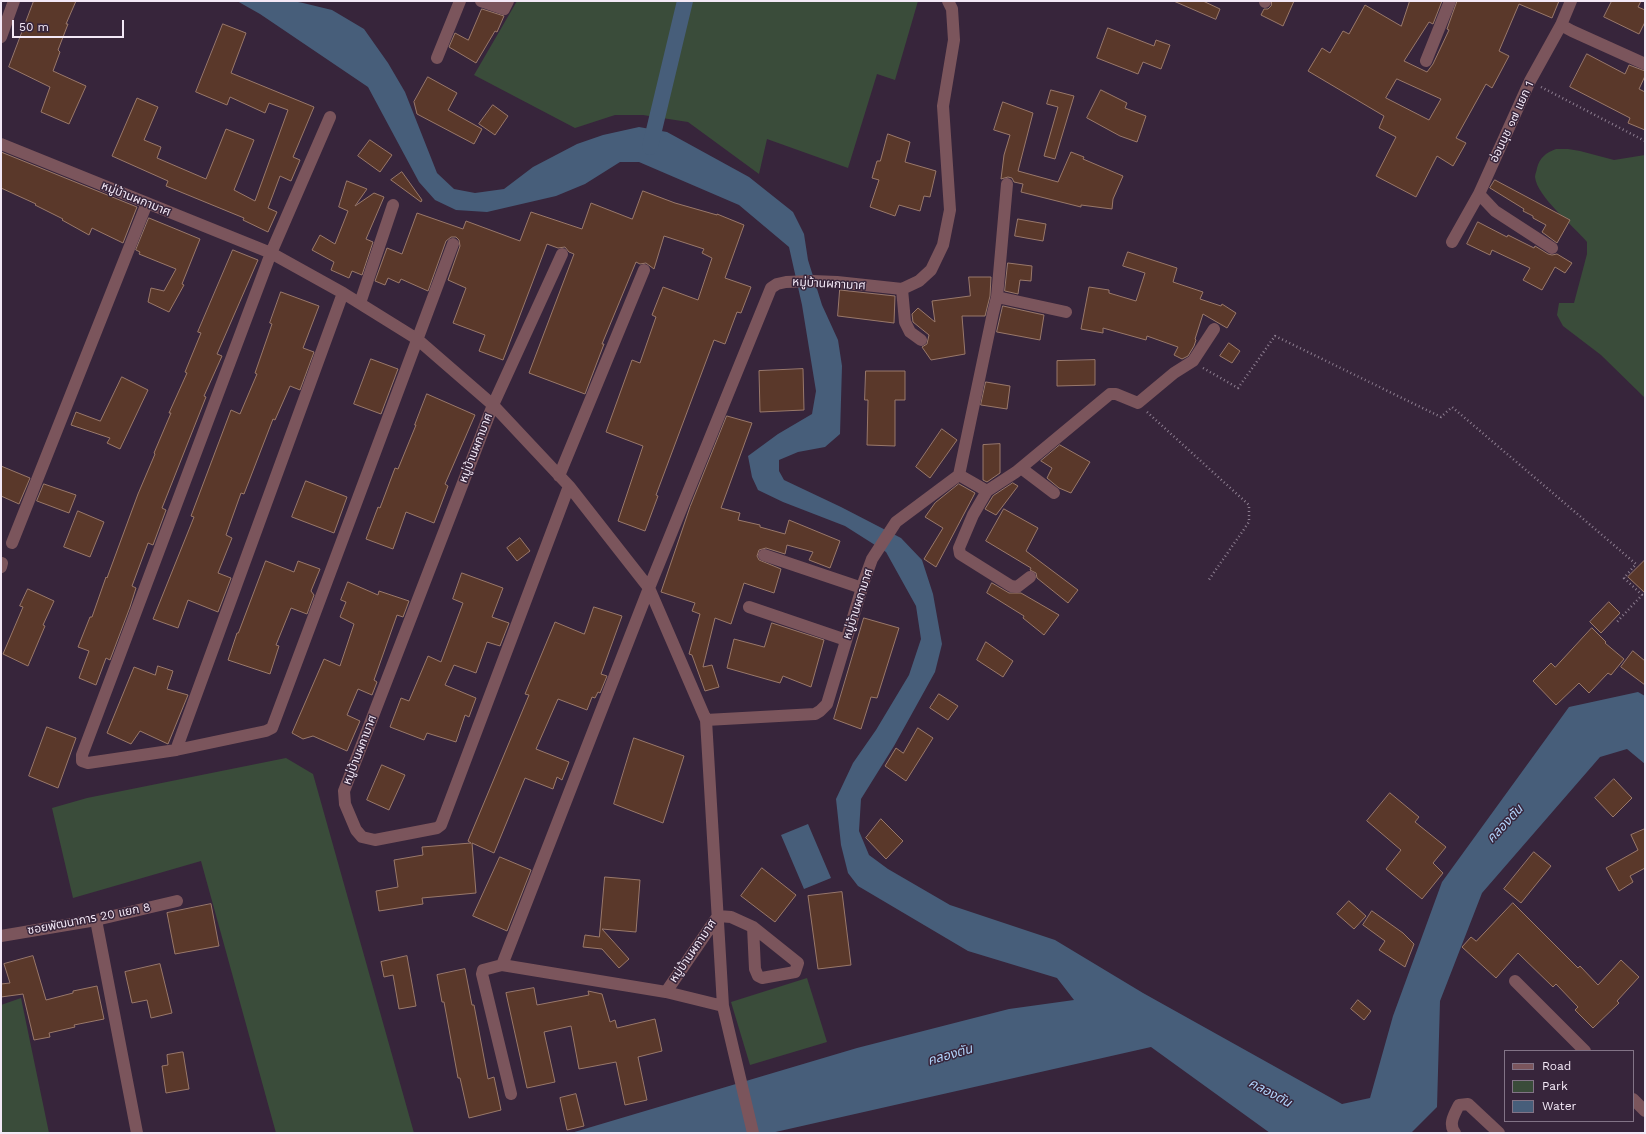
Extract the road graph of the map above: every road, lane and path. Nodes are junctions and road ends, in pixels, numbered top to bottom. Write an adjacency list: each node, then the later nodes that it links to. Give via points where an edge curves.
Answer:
1 (14, 1): 9 (street)
2 (460, 1): 10 (street)
3 (481, 1): 7 (street)
4 (948, 1): 27 (street, via 952,9 954,40 943,106 950,210 943,245 931,270 919,281)
5 (1450, 1): 11 (street)
6 (1571, 1): 8 (street, อ่อนนุช ๑๗ แยก 1)
7 (506, 5)
8 (1561, 25): 12 (street); 13 (street, อ่อนนุช ๑๗ แยก 1)
9 (1, 37)
10 (437, 58)
11 (1426, 61)
12 (1645, 64)
13 (1530, 81): 15 (path); 18 (street, อ่อนนุช ๑๗ แยก 1)
14 (330, 117): 24 (street)
15 (1645, 141)
16 (1, 144): 19 (street, หมู่บ้านผกามาศ)
17 (1007, 184): 29 (street)
18 (1479, 194): 21 (street, อ่อนนุช ๑๗ แยก 1); 23 (street, via 1495,210)
19 (147, 203): 24 (street, หมู่บ้านผกามาศ); 44 (street)
20 (393, 205): 30 (street)
21 (1452, 242)
22 (453, 244): 33 (street)
23 (1552, 248)
24 (271, 253): 28 (street, หมู่บ้านผกามาศ); 54 (street, via 82,755 82,761 88,763)
25 (562, 254): 37 (street)
26 (644, 270): 40 (street)
27 (902, 289): 34 (street, via 905,322 910,332); 48 (street, หมู่บ้านผกามาศ, via 837,282 786,282 771,288)
28 (343, 293): 30 (street, หมู่บ้านผกามาศ); 54 (street)
29 (997, 297): 31 (street); 39 (street)
30 (360, 303): 33 (street, หมู่บ้านผกามาศ)
31 (1066, 312)
32 (1214, 329): 35 (street)
33 (417, 339): 37 (street, หมู่บ้านผกามาศ); 54 (street, via 272,728)
34 (921, 340)
35 (1193, 362): 36 (street, via 1174,373); 51 (path, via 1238,388 1275,336 1441,418 1452,407 1636,564 1624,578 1642,595)
36 (1138, 403): 38 (street, via 1110,394); 47 (path, via 1249,505 1249,522)
37 (493, 405): 40 (street, หมู่บ้านผกามาศ); 41 (street, หมู่บ้านผกามาศ, via 344,790 345,804 356,830 362,837 375,840 437,828 441,825)
38 (1021, 468): 42 (street); 43 (street)
39 (958, 475): 42 (street); 49 (street, หมู่บ้านผกามาศ, via 896,522 872,559)
40 (559, 476): 41 (street, หมู่บ้านผกามาศ)
41 (569, 486): 48 (street, หมู่บ้านผกามาศ)
42 (987, 491): 46 (street, via 973,515 959,548 960,554 1011,586 1016,587)
43 (1054, 493)
44 (12, 543)
45 (764, 556): 49 (street)
46 (1030, 577)
47 (1208, 581)
48 (649, 588): 53 (street, หมู่บ้านผกามาศ); 60 (street, หมู่บ้านผกามาศ)
49 (862, 588): 52 (street, หมู่บ้านผกามาศ)
50 (749, 607): 52 (street)
51 (1616, 623)
52 (846, 640): 53 (street, หมู่บ้านผกามาศ, via 828,704 817,713)
53 (706, 720): 56 (street, หมู่บ้านผกามาศ)
54 (176, 750)
55 (178, 901): 57 (street, ซอยพัฒนาการ 20 แยก 8)
56 (718, 916): 58 (street, via 731,917); 62 (street, หมู่บ้านผกามาศ); 63 (street)
57 (96, 920): 59 (street, ซอยพัฒนาการ 20 แยก 8); 68 (street)
58 (753, 927): 58 (street, via 798,963 795,972 762,978 758,976 755,969)
59 (1, 936)
60 (502, 965): 62 (street, หมู่บ้านผกามาศ); 65 (street, หมู่บ้านผกามาศ, via 486,968 482,974)
61 (1515, 981): 64 (street)
62 (666, 992): 63 (street)
63 (723, 1006): 69 (street)
64 (1584, 1050)
65 (511, 1094)
66 (1634, 1100): 67 (street)
67 (1645, 1111)
68 (137, 1133)
69 (753, 1133)
70 (1455, 1133): 71 (street, via 1452,1122 1459,1105 1463,1103 1468,1104)
71 (1499, 1133)

